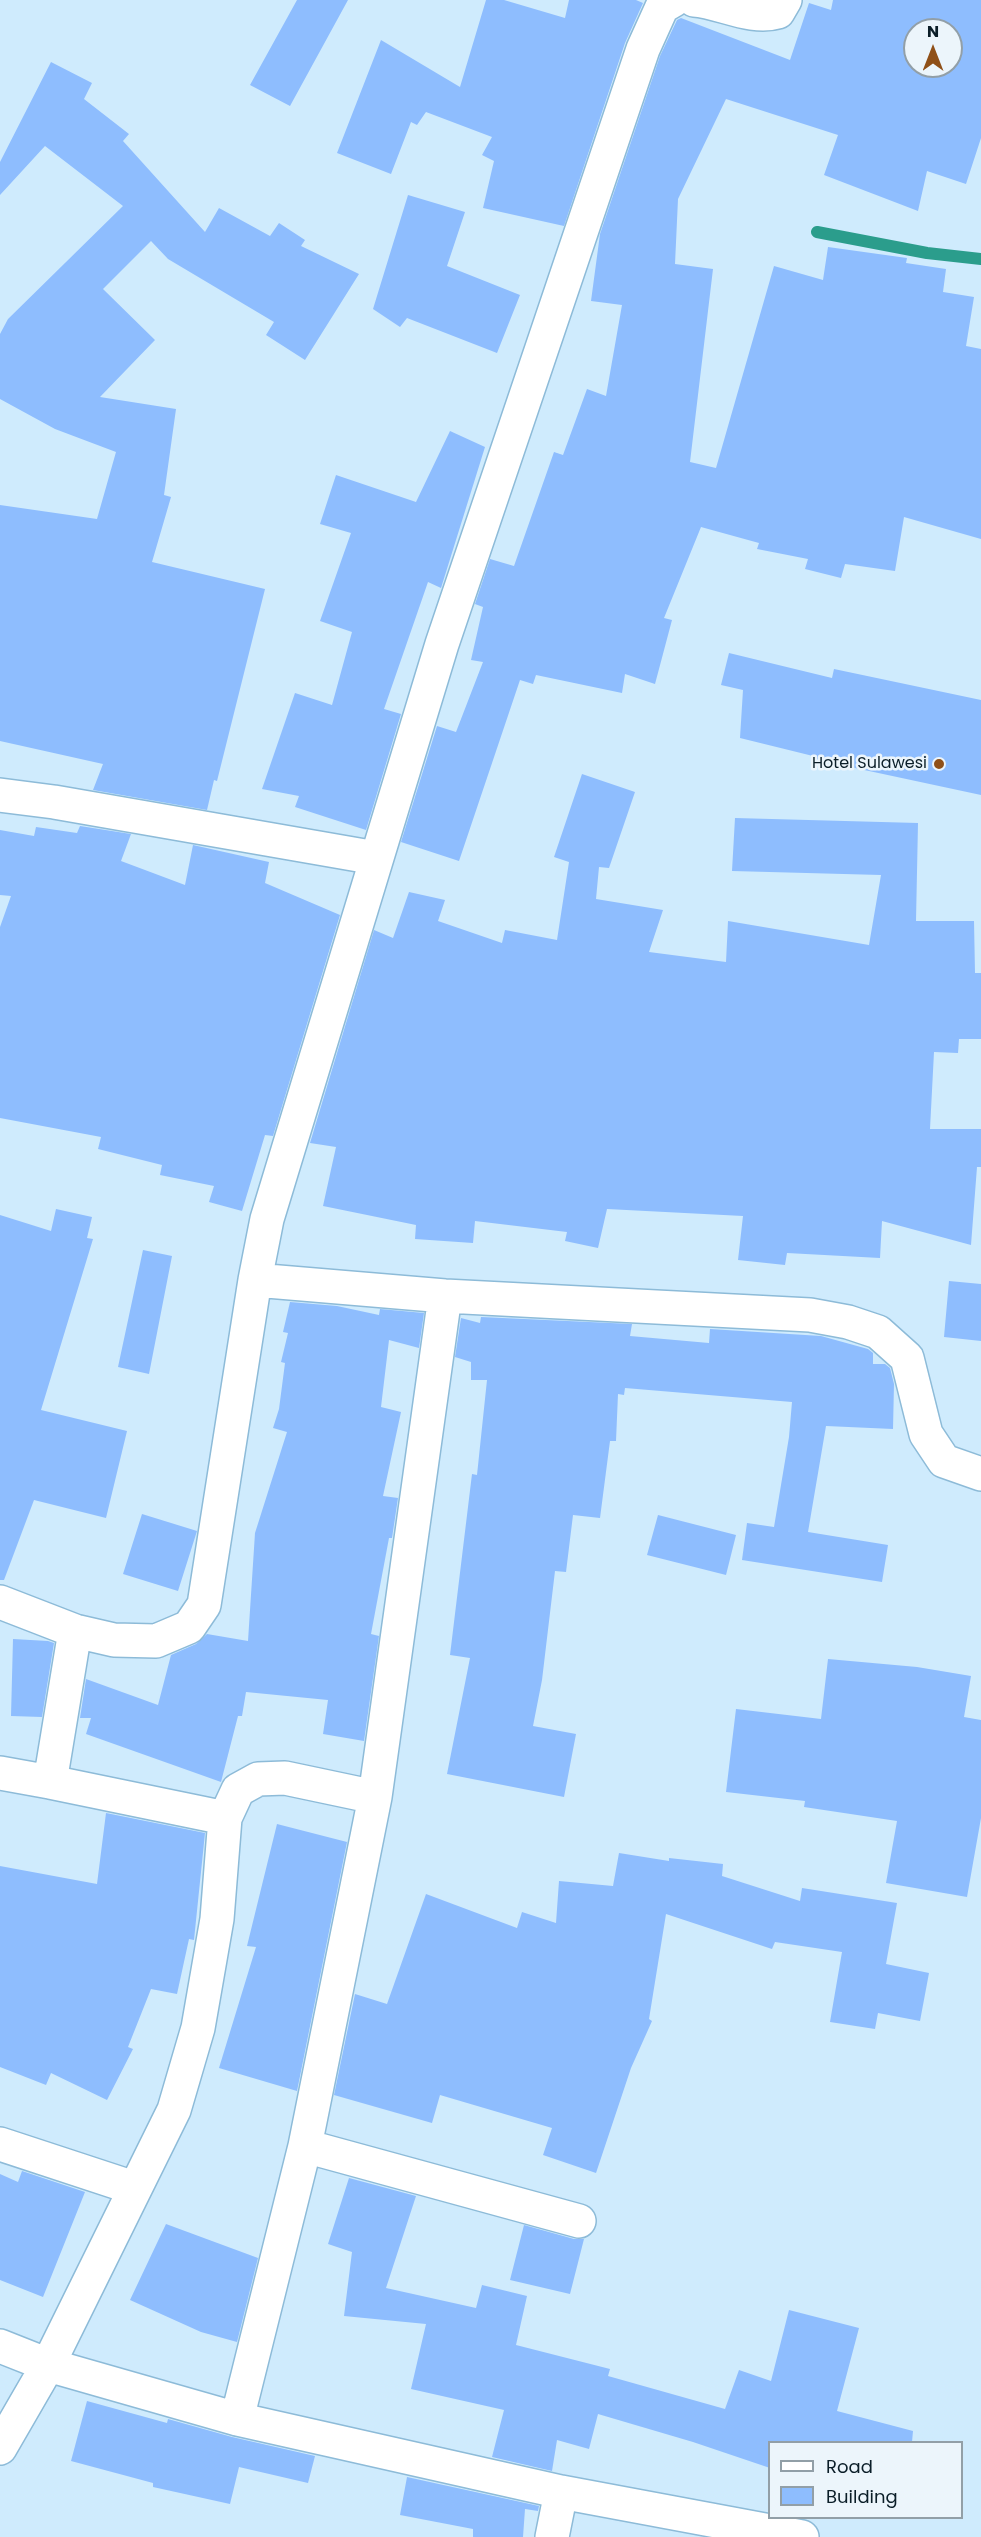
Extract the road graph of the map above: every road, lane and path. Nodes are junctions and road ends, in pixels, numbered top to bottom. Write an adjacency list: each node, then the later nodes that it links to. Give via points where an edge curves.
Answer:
1 (674, 0): 5 (street, via 663,7 643,49 442,644)
2 (694, 0): 3 (street, via 760,14 778,12)
3 (785, 0)
4 (0, 795): 5 (street)
5 (376, 858): 6 (street, via 267,1219)
6 (255, 1280): 7 (street); 10 (street, via 204,1605 189,1627 156,1641 114,1640)
7 (445, 1296): 8 (street, via 810,1315 848,1322 878,1332 907,1358 926,1434 944,1461); 13 (street)
8 (981, 1474)
9 (0, 1602): 10 (street)
10 (75, 1631): 12 (street)
11 (0, 1773): 12 (street)
12 (50, 1782): 14 (street)
13 (375, 1797): 14 (street, via 285,1778 258,1779 238,1790); 16 (street)
14 (225, 1818): 17 (street, via 217,1919 198,2028 174,2110)
15 (0, 2144): 17 (street)
16 (305, 2146): 18 (street); 21 (street)
17 (134, 2188): 20 (street)
18 (579, 2221)
19 (0, 2346): 20 (street)
20 (48, 2365): 21 (street); 22 (street)
21 (237, 2419): 23 (street)
22 (0, 2448)
23 (561, 2492): 24 (street); 25 (street)
24 (786, 2536)
25 (552, 2537)

